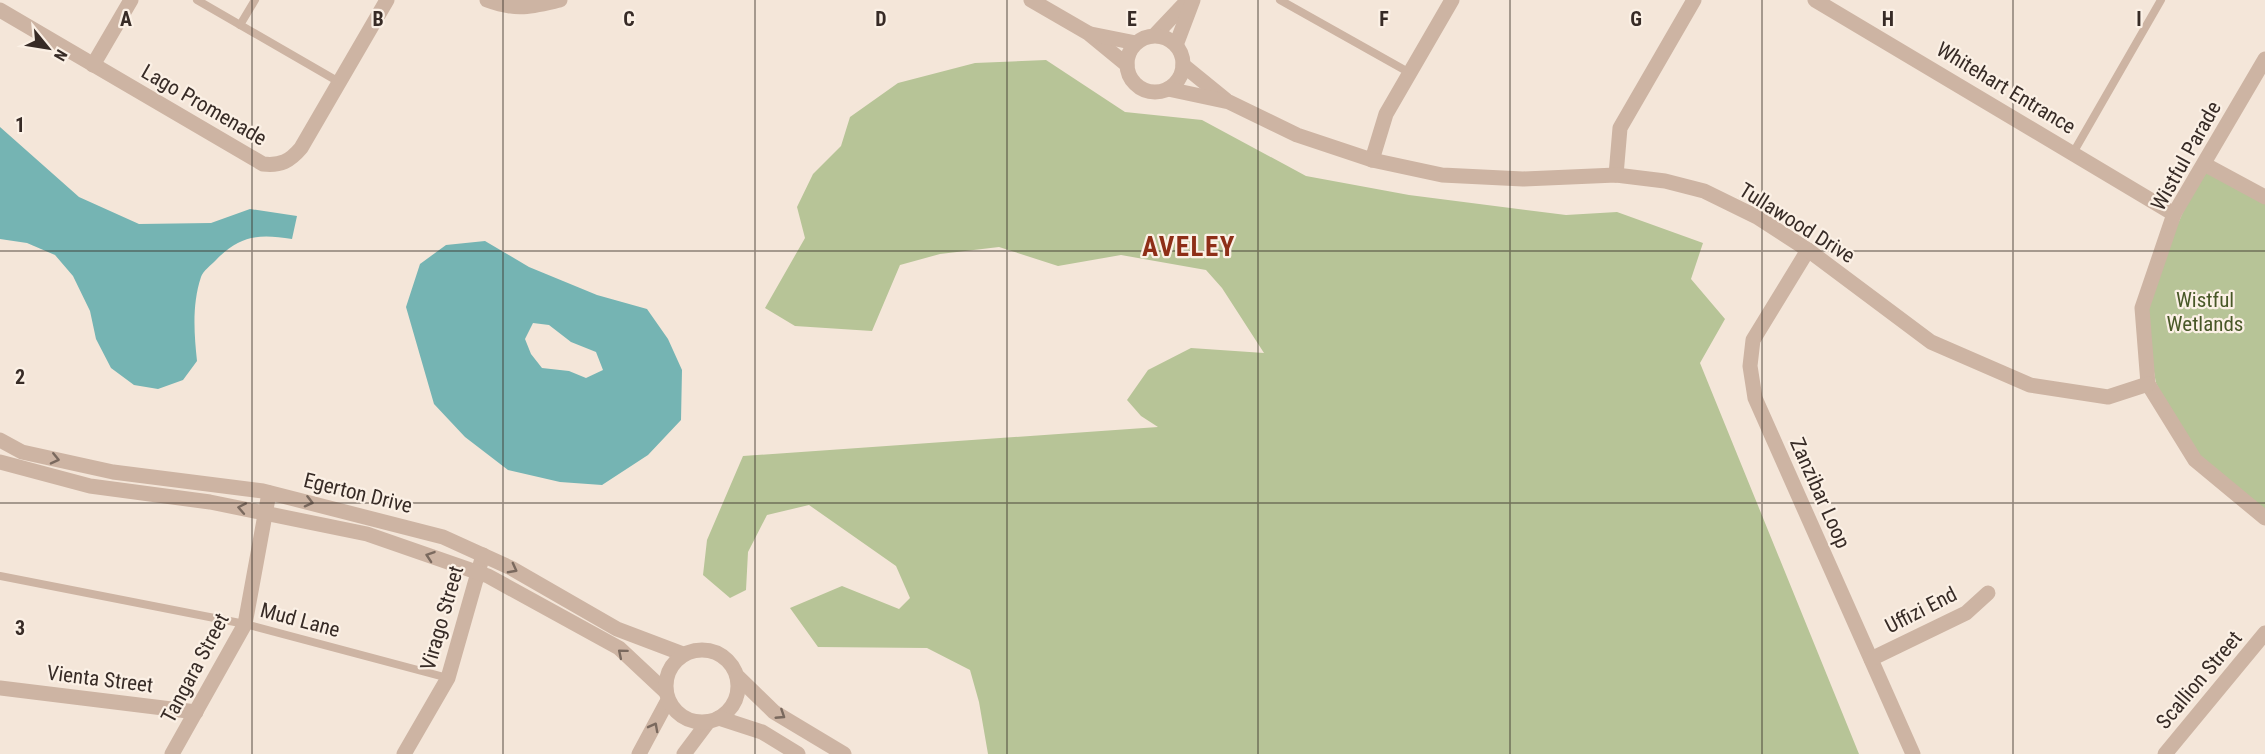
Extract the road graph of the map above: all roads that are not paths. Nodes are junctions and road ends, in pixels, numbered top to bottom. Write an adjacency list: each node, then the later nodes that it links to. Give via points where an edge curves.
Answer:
1 (131, 0): 23 (street)
2 (197, 0): 16 (lane)
3 (255, 0): 16 (lane)
4 (387, 0): 26 (street, Lago Promenade)
5 (487, 0): 6 (street, via 507,7 525,7)
6 (560, 0)
7 (1031, 0): 17 (street)
8 (1188, 0): 18 (street)
9 (1193, 0): 20 (street)
10 (1280, 0): 25 (lane)
11 (1452, 0): 25 (street)
12 (1694, 0): 32 (street, via 1620,128)
13 (1815, 0): 29 (street, Whitehart Entrance)
14 (2161, 0): 29 (lane)
15 (0, 10): 23 (street, Lago Promenade)
16 (240, 25): 26 (lane)
17 (1088, 33): 19 (street); 24 (street)
18 (1155, 35): 19 (street); 20 (street)
19 (1136, 43): 24 (street)
20 (1176, 45): 22 (street)
21 (2265, 59): 31 (street, Wistful Parade)
22 (1183, 64): 27 (street, via 1179,79); 28 (street, Tullawood Drive)
23 (93, 65): 26 (street, Lago Promenade, via 263,164 277,165 291,160 301,148)
24 (1127, 65): 27 (street, via 1141,88 1150,92)
25 (1410, 73): 30 (street, via 1386,114)
26 (339, 82)
27 (1168, 89): 28 (street, Tullawood Drive)
28 (1229, 102): 30 (street, Tullawood Drive, via 1297,135)
29 (2073, 153): 34 (street, Whitehart Entrance)
30 (1372, 160): 32 (street, Tullawood Drive, via 1442,175 1523,179)
31 (2205, 164): 33 (street); 34 (street, Wistful Parade)
32 (1616, 175): 35 (street, Tullawood Drive, via 1704,191 1757,217)
33 (2265, 197)
34 (2174, 214): 36 (street, Wistful Parade, via 2142,308)
35 (1808, 250): 36 (street, Tullawood Drive, via 1931,342 2030,385 2108,397); 49 (street, Zanzibar Loop, via 1753,340 1753,387)
36 (2148, 384): 41 (street, Wistful Parade, via 2195,460)
37 (0, 442): 39 (street, Egerton Drive, one-way to 39, via 22,452 113,472)
38 (0, 462): 40 (street, Egerton Drive, one-way to 38, via 90,486)
39 (269, 493): 40 (street, Tangara Street); 42 (street, Egerton Drive, one-way to 42, via 443,537)
40 (267, 513): 43 (street, Egerton Drive, one-way to 40, via 367,534); 46 (street, Tangara Street)
41 (2265, 518)
42 (483, 555): 43 (street, Virago Street); 48 (street, Egerton Drive, one-way to 48, via 618,629)
43 (477, 572): 51 (street, Virago Street); 53 (street, Egerton Drive, one-way to 43, via 619,648)
44 (0, 576): 46 (lane, Mud Lane)
45 (1988, 593): 49 (street, Uffizi End, via 1966,613)
46 (245, 624): 51 (lane, Mud Lane); 54 (street, Tangara Street)
47 (2265, 633): 63 (street, Scallion Street)
48 (683, 654): 50 (street, via 705,649 716,652 726,658); 53 (street, via 669,670)
49 (1871, 658): 62 (street, Zanzibar Loop)
50 (737, 676): 55 (street, via 736,700 729,711); 61 (street, one-way to 61, via 774,712)
51 (448, 678): 57 (street, Virago Street)
52 (0, 688): 54 (street, Vienta Street)
53 (667, 696): 55 (street, via 680,715 698,722); 58 (street, one-way to 53)
54 (196, 712): 56 (street, Tangara Street)
55 (713, 720): 59 (street); 60 (street, via 762,732)
56 (172, 754)
57 (404, 754)
58 (639, 754)
59 (684, 754)
60 (798, 754)
61 (844, 754)
62 (1913, 754)
63 (2165, 754)

